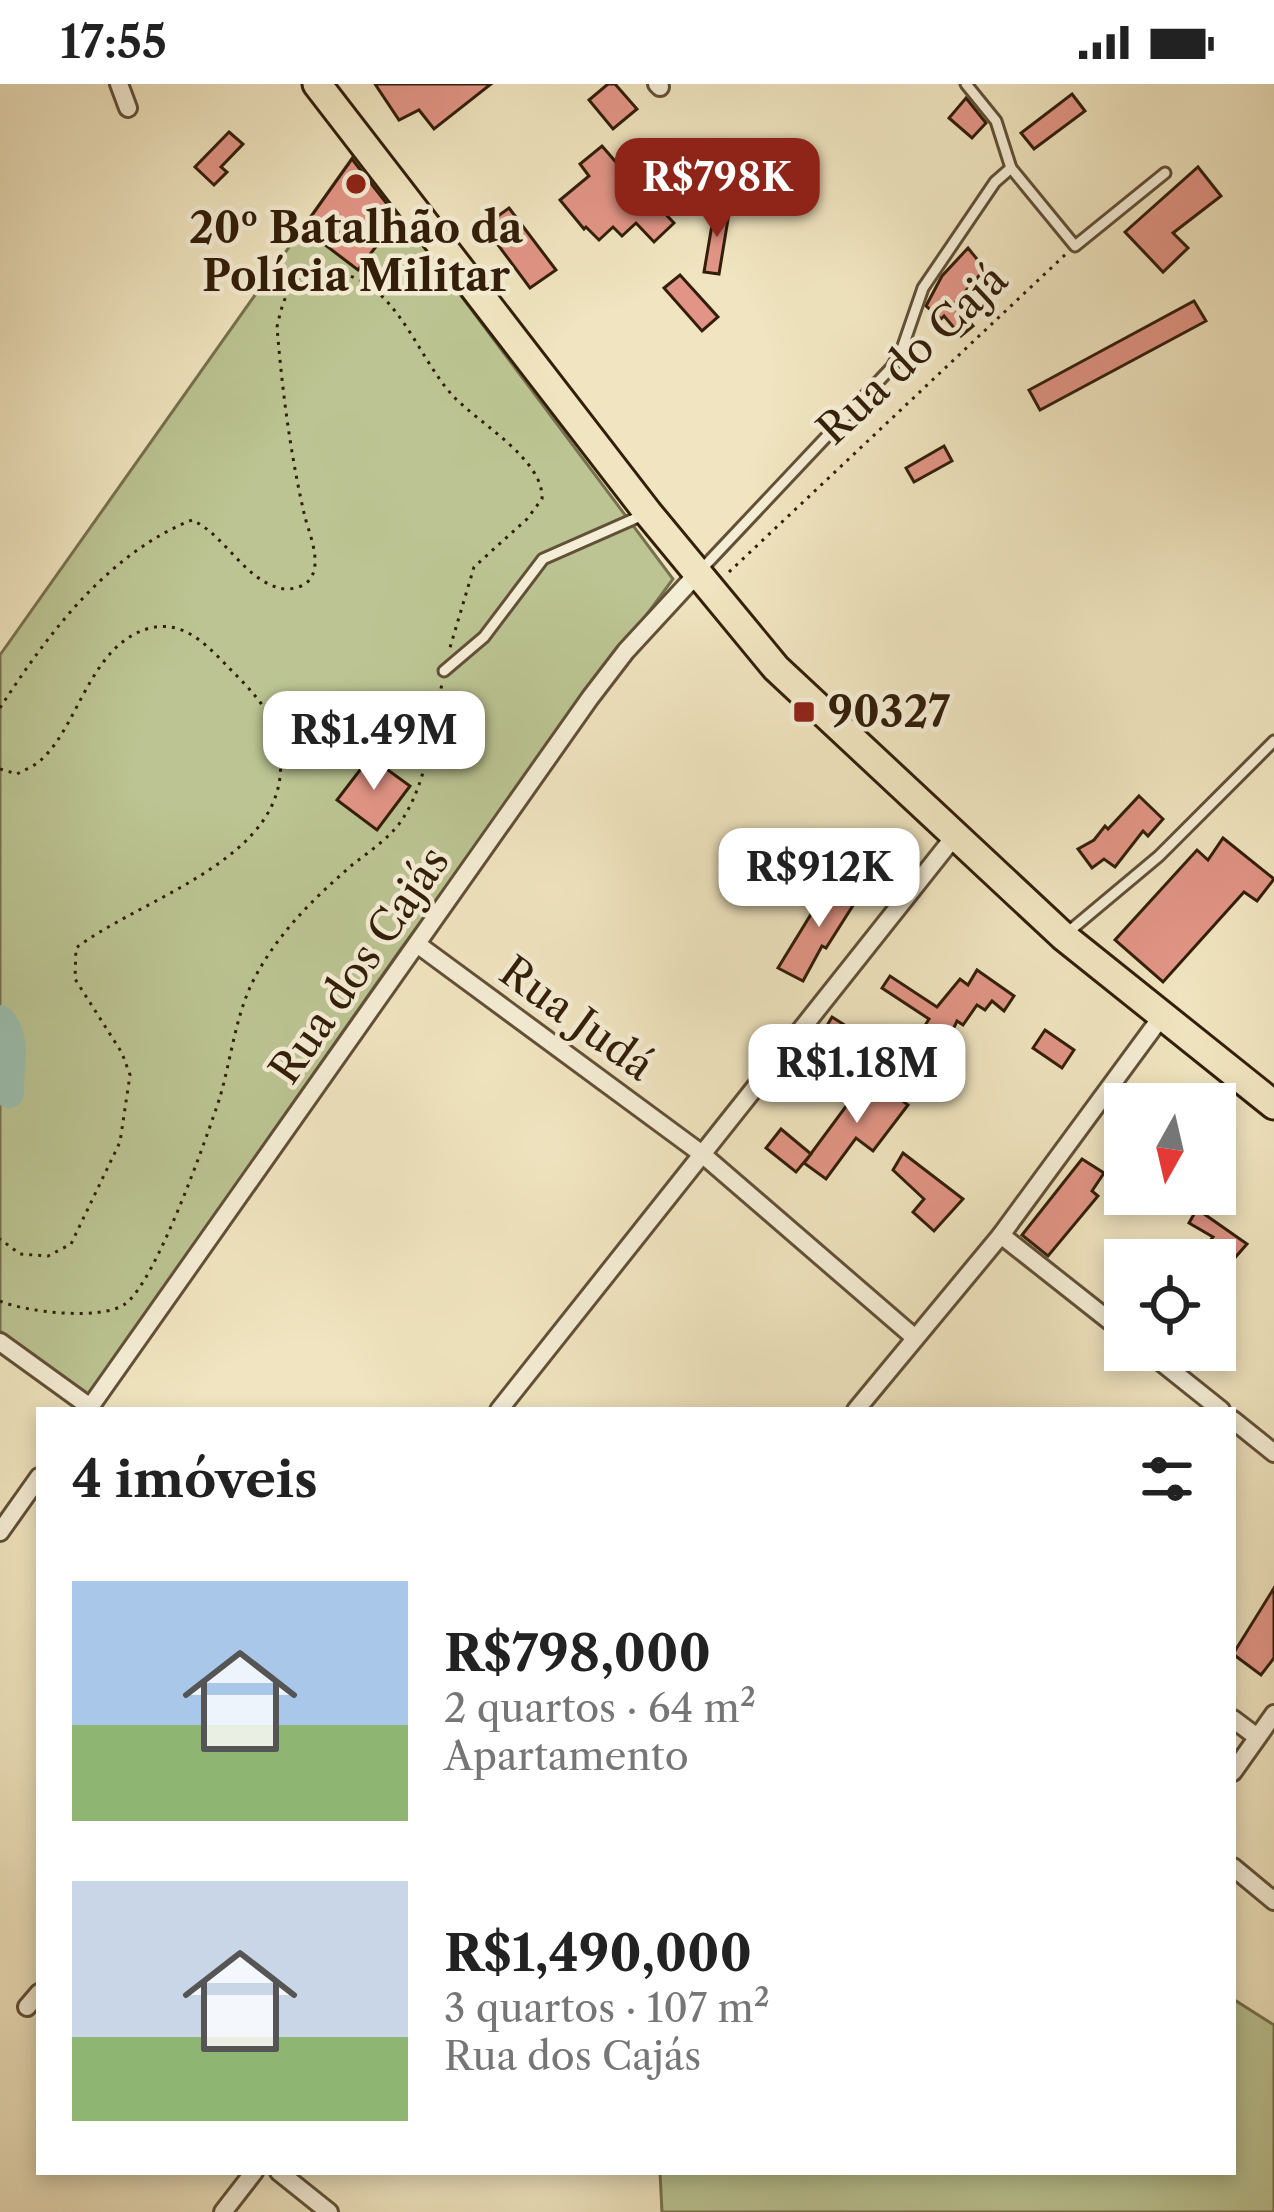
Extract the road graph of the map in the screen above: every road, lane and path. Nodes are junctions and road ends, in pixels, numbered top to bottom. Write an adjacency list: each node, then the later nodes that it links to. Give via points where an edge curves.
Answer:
1 (119, 84): 4 (street)
2 (316, 84): 8 (main road)
3 (966, 84): 5 (lane, via 997,121)
4 (128, 108)
5 (1011, 168): 7 (lane); 9 (lane, via 923,288 892,367)
6 (1165, 173): 7 (lane)
7 (1075, 246): 9 (path, Rua do Cajá)
8 (648, 513): 9 (main road); 10 (lane, via 543,559 484,637)
9 (704, 582): 14 (main road, via 812,705); 16 (street, Rua dos Cajás, via 614,667)
10 (444, 671): 11 (path, via 474,567 542,499 537,473 452,394 381,293 354,278 310,272 294,283 277,327 314,575 290,590 276,587 211,529 192,520 172,528 132,553 42,642); 22 (path, via 403,820 292,920 252,982 220,1097 146,1276 125,1304 102,1312)
11 (0, 708)
12 (1274, 741): 15 (lane, via 1160,856)
13 (0, 769): 21 (path, via 17,774 41,760 123,640 172,626 200,638 265,704 282,761 278,798 230,856 76,948 75,979 130,1076 120,1142 71,1244 48,1256 20,1254)
14 (954, 837): 15 (main road); 19 (street)
15 (1063, 936): 17 (main road)
16 (417, 944): 19 (street, Rua Judá); 28 (street, Rua dos Cajás)
17 (1162, 1016): 18 (main road); 20 (street)
18 (1274, 1105)
19 (702, 1154): 24 (street, Rua Judá); 29 (street)
20 (1001, 1235): 23 (street); 24 (street)
21 (0, 1239)
22 (0, 1301)
23 (1104, 1317)
24 (914, 1336): 30 (street)
25 (0, 1342): 27 (street)
26 (1172, 1371): 31 (street)
27 (88, 1407)
28 (90, 1407)
29 (501, 1407)
30 (858, 1407)
31 (1217, 1407)
32 (1236, 1422): 33 (street)
33 (1274, 1453)
34 (36, 1481): 35 (street)
35 (0, 1532)
36 (1274, 1714): 38 (street)
37 (1236, 1721): 38 (street)
38 (1256, 1738): 39 (street)
39 (1236, 1768)
40 (1236, 1869): 41 (street)
41 (1274, 1901)
42 (252, 2175): 44 (street)
43 (283, 2175): 45 (street)
44 (223, 2212)
45 (329, 2212)

